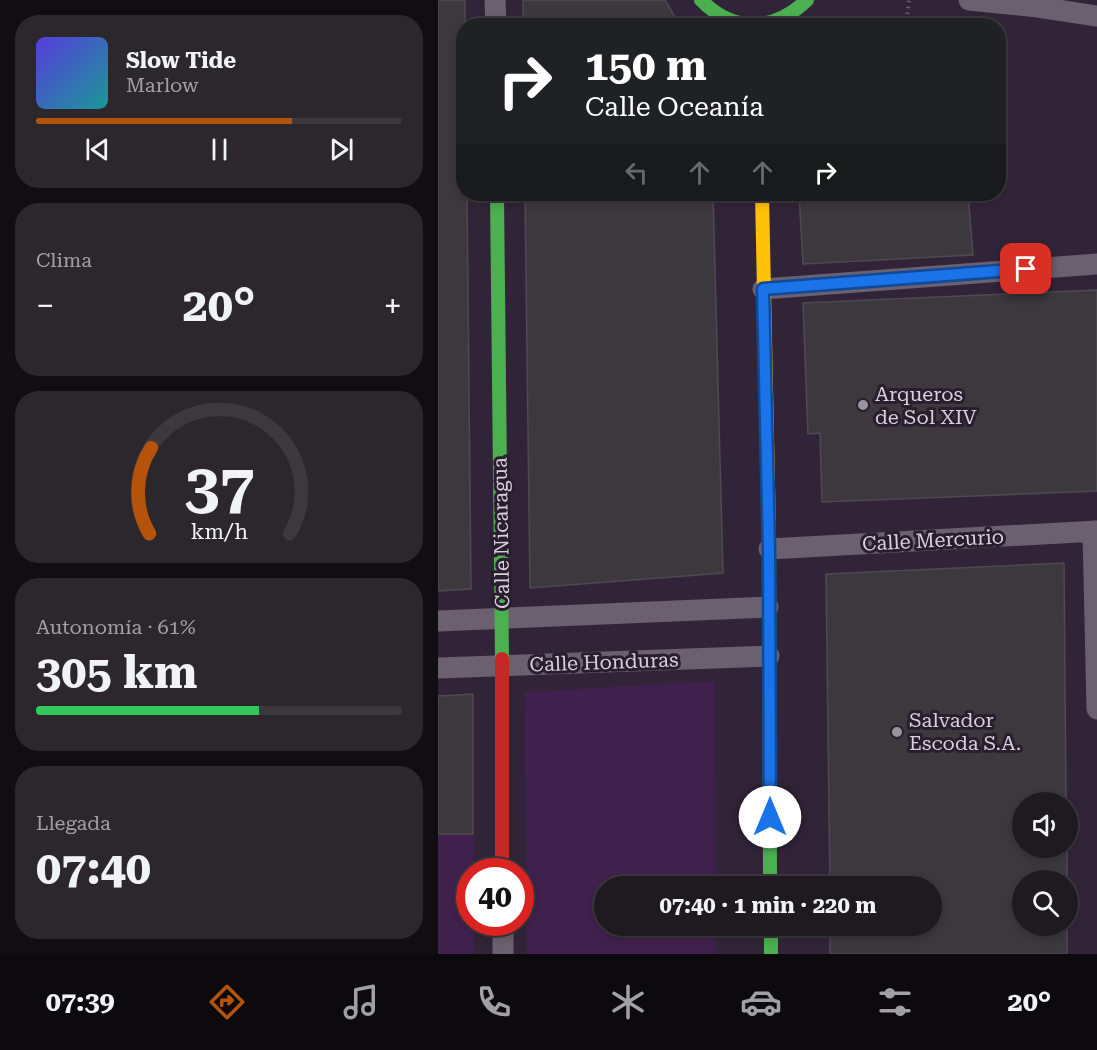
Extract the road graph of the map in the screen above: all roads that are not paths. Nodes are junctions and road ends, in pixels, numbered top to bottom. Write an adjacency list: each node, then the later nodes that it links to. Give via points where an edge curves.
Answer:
1 (495, 0): 6 (street)
2 (701, 0): 7 (street)
3 (969, 0): 5 (street)
4 (805, 3): 8 (street); 9 (street)
5 (1097, 16)
6 (496, 18)
7 (719, 18)
8 (782, 18)
9 (795, 18)
10 (498, 201): 17 (street, Calle Nicaragua)
11 (762, 201): 13 (street)
12 (1097, 264): 13 (street)
13 (763, 289): 15 (street)
14 (1095, 531): 15 (street, Calle Mercurio); 22 (street)
15 (769, 549): 16 (street)
16 (768, 607): 17 (street); 19 (street)
17 (502, 618): 18 (street); 20 (street, Calle Nicaragua)
18 (438, 621)
19 (769, 656): 20 (street, Calle Honduras); 24 (street)
20 (501, 665): 21 (street, Calle Honduras); 23 (street, Calle Nicaragua)
21 (438, 668)
22 (1097, 709)
23 (502, 858)
24 (770, 876)
25 (503, 936): 27 (street)
26 (771, 936): 28 (street)
27 (503, 954)
28 (771, 954)

